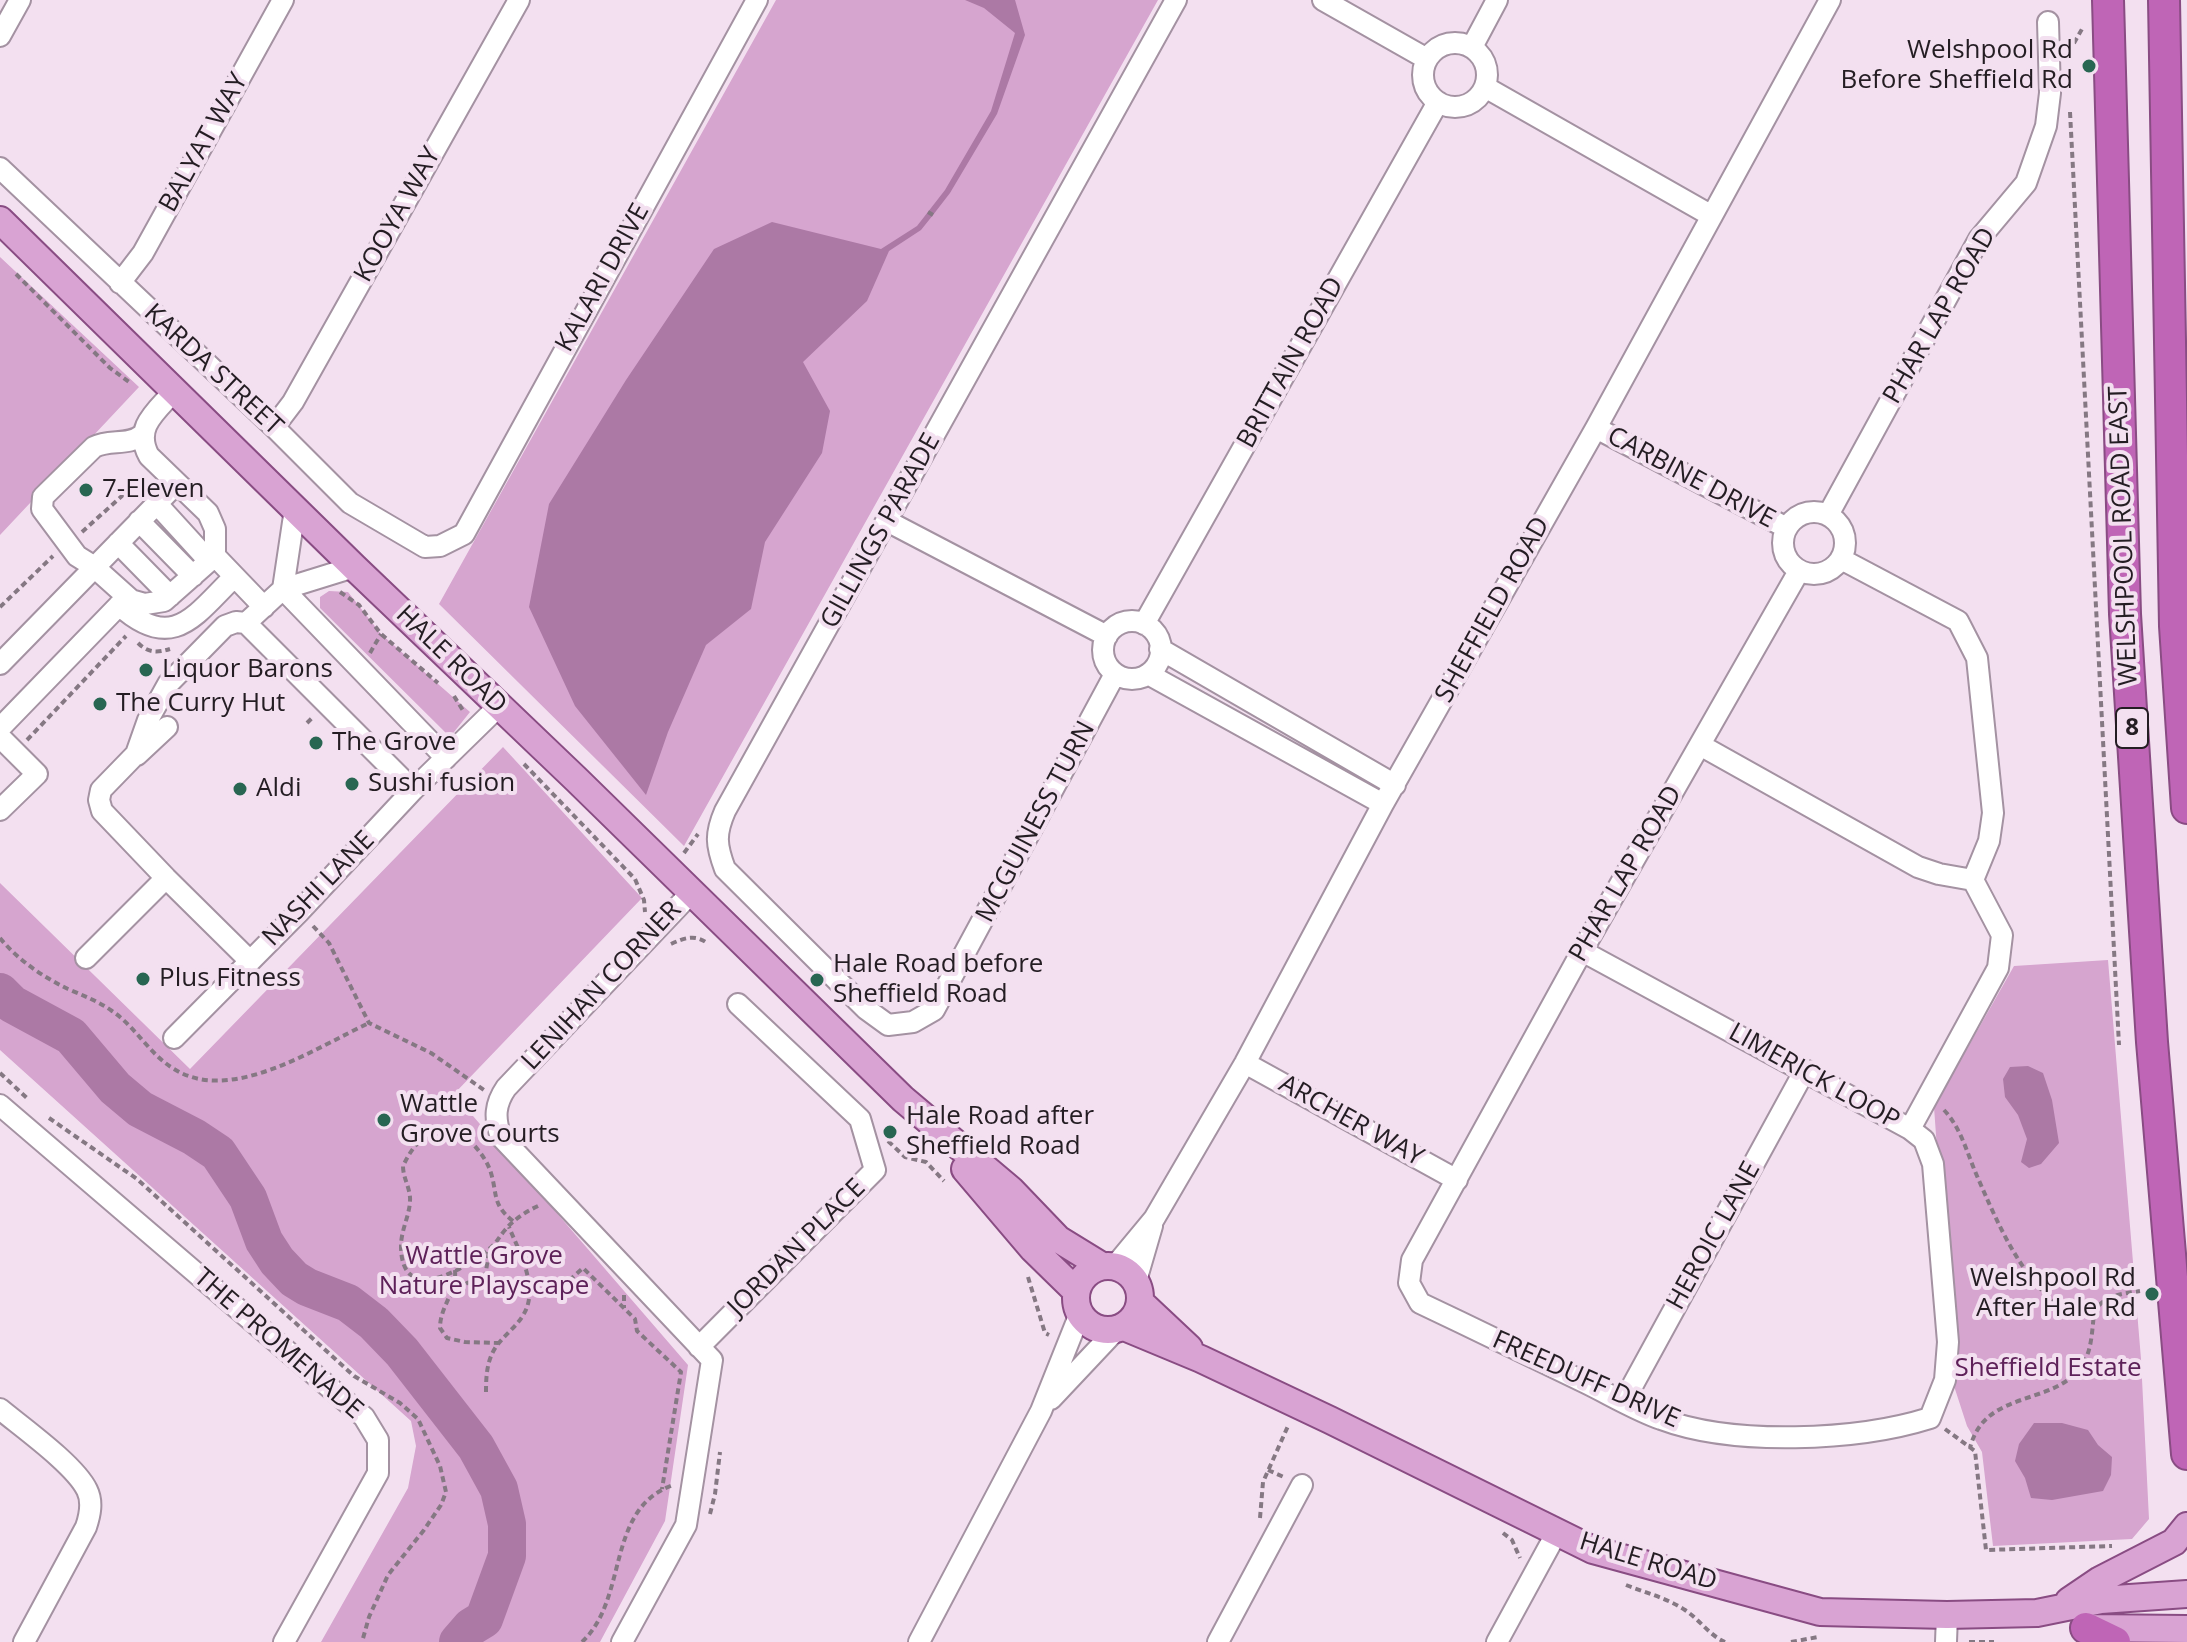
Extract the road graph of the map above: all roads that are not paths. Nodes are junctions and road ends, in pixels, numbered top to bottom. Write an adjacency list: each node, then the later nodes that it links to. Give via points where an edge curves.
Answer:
1 (20, 0): 12 (street)
2 (283, 0): 20 (street, BALYAT WAY, via 143,253)
3 (519, 0): 22 (street, KOOYA WAY, via 293,402)
4 (757, 0): 33 (street, KALARI DRIVE, via 464,534)
5 (1176, 0): 30 (street, GILLINGS PARADE)
6 (1323, 0): 14 (street)
7 (1497, 0): 13 (street)
8 (1830, 0): 18 (street, SHEFFIELD ROAD)
9 (2108, 0): 91 (highway, WELSHPOOL ROAD EAST / 8, via 2125,614 2152,1042)
10 (2164, 0): 66 (highway, WELSHPOOL ROAD EAST / 8, via 2175,626)
11 (2048, 22): 28 (street, PHAR LAP ROAD, via 2046,126 2026,183 1979,239)
12 (0, 36)
13 (1472, 47): 14 (street, via 1451,43); 15 (street, via 1484,61)
14 (1427, 59): 16 (street, via 1423,80)
15 (1485, 87): 16 (street, via 1465,106); 18 (street)
16 (1438, 102): 46 (street, BRITTAIN ROAD)
17 (0, 168): 20 (street, KARDA STREET)
18 (1712, 216): 23 (street, SHEFFIELD ROAD)
19 (0, 220): 21 (main road, HALE ROAD)
20 (120, 283): 22 (street, KARDA STREET)
21 (175, 390): 24 (street); 27 (main road, HALE ROAD)
22 (274, 427): 33 (street, KARDA STREET, via 350,503 425,547)
23 (1596, 428): 31 (street, CARBINE DRIVE); 63 (street, SHEFFIELD ROAD)
24 (142, 435): 25 (street, via 143,445); 36 (street, via 97,445 43,497 42,509 77,556)
25 (177, 483): 26 (street); 34 (street, via 212,520)
26 (157, 504): 29 (street); 34 (street)
27 (295, 509): 37 (main road, HALE ROAD); 41 (street)
28 (1828, 515): 31 (street, via 1805,513); 35 (street, via 1844,534)
29 (139, 521): 32 (street); 39 (street)
30 (887, 521): 47 (street); 75 (street, GILLINGS PARADE, via 718,829 718,850 725,869)
31 (1787, 528): 38 (street, via 1784,552)
32 (118, 543): 36 (street); 42 (street)
33 (440, 546)
34 (212, 559): 39 (street); 40 (street)
35 (1841, 559): 38 (street, via 1818,575); 69 (street, via 1958,621 1977,658 1993,813 1989,841)
36 (95, 567): 43 (street); 49 (street)
37 (354, 567): 41 (street); 54 (main road, HALE ROAD)
38 (1799, 571): 59 (street, PHAR LAP ROAD)
39 (193, 576): 42 (street)
40 (234, 577): 43 (street, via 179,627 162,628 133,618); 44 (street)
41 (283, 589): 44 (street); 61 (street)
42 (170, 596): 43 (street, via 145,604)
43 (123, 601): 56 (street)
44 (264, 607): 45 (street)
45 (246, 623): 62 (street, via 225,626 168,684); 64 (street)
46 (1144, 624): 47 (street, via 1123,623); 48 (street, via 1154,632)
47 (1107, 636): 50 (street, via 1104,657)
48 (1160, 649): 51 (street, via 1159,661); 52 (street)
49 (0, 664)
50 (1115, 674): 51 (street, via 1131,679); 75 (street, MCGUINESS TURN, via 934,1010 913,1022)
51 (1148, 674): 53 (street)
52 (1218, 685): 53 (street); 58 (street)
53 (1206, 705): 60 (street)
54 (499, 706): 61 (street, NASHI LANE); 70 (main road, HALE ROAD)
55 (167, 727): 62 (street)
56 (0, 728)
57 (0, 737): 67 (street, via 37,774)
58 (1311, 738): 60 (street); 63 (street)
59 (1700, 745): 69 (street, via 1918,867); 71 (street, PHAR LAP ROAD)
60 (1300, 756): 65 (street)
61 (446, 758): 64 (street, NASHI LANE)
62 (131, 761): 68 (street, via 101,790 102,811)
63 (1395, 785): 65 (street, SHEFFIELD ROAD)
64 (413, 790): 73 (street, NASHI LANE)
65 (1383, 804): 77 (street, SHEFFIELD ROAD)
66 (2187, 808)
67 (0, 810)
68 (166, 878): 72 (street); 73 (street)
69 (1973, 880): 81 (street, LIMERICK LOOP, via 2002,935 1998,968)
70 (691, 893): 79 (main road, HALE ROAD); 86 (street, LENIHAN CORNER, via 488,1097 501,1137)
71 (1582, 951): 78 (street, LIMERICK LOOP); 82 (street, PHAR LAP ROAD)
72 (86, 958)
73 (249, 960): 76 (street, NASHI LANE)
74 (738, 1004): 86 (street, JORDAN PLACE, via 860,1119 875,1170)
75 (888, 1025)
76 (174, 1038)
77 (1245, 1063): 82 (street, ARCHER WAY); 83 (street, SHEFFIELD ROAD)
78 (1805, 1070): 81 (street, LIMERICK LOOP); 88 (street, HEROIC LANE)
79 (903, 1099): 83 (main road, HALE ROAD, via 1011,1190 1058,1239); 84 (main road, HALE ROAD)
80 (0, 1105): 101 (street, THE PROMENADE, via 364,1417 378,1440 378,1473)
81 (1910, 1129): 88 (street, FREEDUFF DRIVE, via 1924,1140 1933,1164 1948,1342 1945,1380 1930,1418 1867,1433 1757,1437 1661,1420)
82 (1457, 1180): 88 (street, FREEDUFF DRIVE, via 1412,1260 1409,1283 1420,1303)
83 (1123, 1279): 84 (main road, via 1090,1271 1081,1279); 85 (main road, via 1135,1317); 87 (main road, HALE ROAD)
84 (1078, 1303): 85 (main road, via 1095,1329); 90 (street)
85 (1120, 1329): 87 (main road, HALE ROAD); 90 (street)
86 (699, 1347): 102 (street, via 712,1360 686,1525)
87 (1201, 1359): 94 (main road, HALE ROAD)
88 (1624, 1401)
89 (0, 1409): 100 (street, via 72,1471 88,1491 91,1511)
90 (1041, 1411): 103 (street)
91 (2187, 1454)
92 (1302, 1485): 104 (street)
93 (2187, 1526): 96 (main road, via 2174,1542)
94 (1557, 1532): 97 (main road, HALE ROAD, via 1593,1550 1820,1612); 105 (street)
95 (2187, 1594): 96 (main road, HALE ROAD, via 2101,1600)
96 (2046, 1612): 97 (main road, HALE ROAD); 98 (main road, HALE ROAD)
97 (1947, 1615): 106 (street)
98 (2086, 1628): 99 (main road, HALE ROAD); 107 (highway)
99 (2187, 1629)
100 (24, 1642)
101 (284, 1642)
102 (622, 1642)
103 (919, 1642)
104 (1218, 1642)
105 (1497, 1642)
106 (1946, 1642)
107 (2115, 1642)

